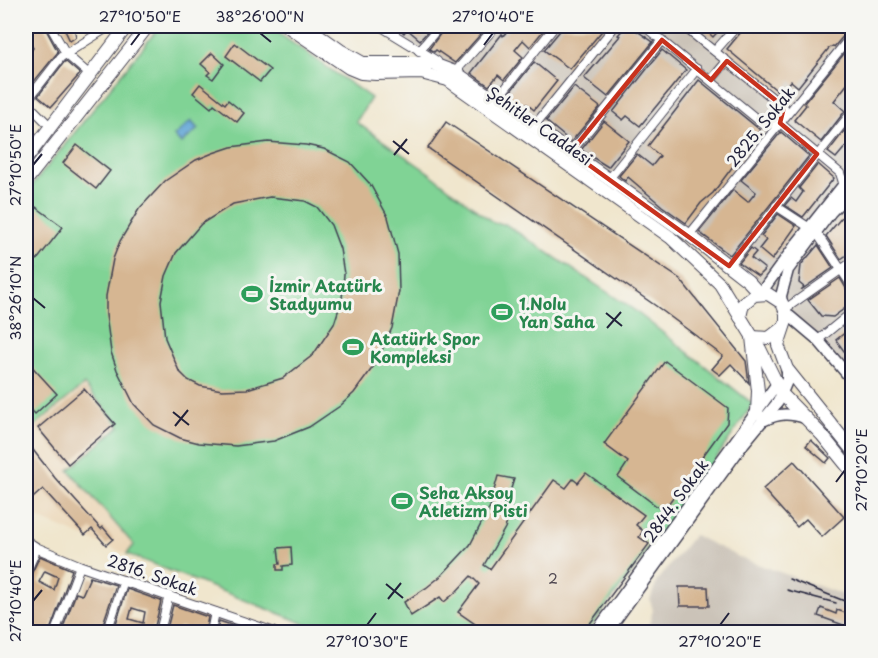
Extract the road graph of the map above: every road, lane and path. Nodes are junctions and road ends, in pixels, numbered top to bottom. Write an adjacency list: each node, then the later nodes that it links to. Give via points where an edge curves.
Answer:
1 (53, 26): 18 (street)
2 (148, 26): 34 (main road)
3 (287, 26): 46 (main road, Şehitler Caddesi, via 361,73 421,73 448,80 669,237 720,284)
4 (306, 26): 21 (main road, Şehitler Caddesi, via 363,63 431,63)
5 (382, 26): 16 (street)
6 (440, 26): 16 (street)
7 (496, 26): 21 (street)
8 (555, 26): 24 (street)
9 (615, 26): 29 (street)
10 (644, 26): 15 (street)
11 (683, 26): 17 (street)
12 (737, 26): 17 (street)
13 (118, 28): 18 (street); 22 (main road)
14 (852, 34): 27 (street, 2825. Sokak)
15 (662, 40): 20 (street); 30 (street)
16 (419, 51): 21 (street)
17 (715, 51): 19 (street)
18 (67, 55): 22 (street); 25 (street, via 61,57)
19 (727, 61): 23 (street); 27 (street, via 784,107)
20 (697, 69): 23 (street); 33 (street)
21 (455, 72): 24 (main road, Şehitler Caddesi)
22 (90, 75): 28 (main road)
23 (711, 80): 27 (street, via 764,124)
24 (497, 99): 29 (main road, Şehitler Caddesi)
25 (26, 102): 28 (street)
26 (852, 112): 31 (street)
27 (780, 123): 31 (street); 38 (street, 2825. Sokak)
28 (50, 126): 32 (main road)
29 (534, 126): 30 (main road, Şehitler Caddesi)
30 (571, 152): 33 (main road, Şehitler Caddesi)
31 (817, 154): 35 (street, via 840,173); 36 (street)
32 (26, 159)
33 (609, 179): 38 (main road, Şehitler Caddesi)
34 (26, 181)
35 (850, 190): 37 (main road)
36 (776, 206): 37 (street); 40 (street)
37 (812, 231): 41 (street); 43 (main road); 44 (main road, via 788,270 782,296)
38 (689, 235): 40 (main road, Şehitler Caddesi)
39 (852, 262): 41 (street)
40 (729, 266): 43 (main road, Şehitler Caddesi)
41 (841, 272): 42 (street); 44 (street)
42 (852, 286)
43 (760, 294): 44 (main road, Şehitler Caddesi, via 768,294); 46 (main road, via 743,304)
44 (784, 308): 47 (main road); 49 (main road)
45 (852, 312): 49 (street)
46 (740, 317): 48 (main road, Şehitler Caddesi)
47 (783, 328): 48 (main road, via 769,338); 50 (main road, via 778,345)
48 (752, 337): 52 (main road, Şehitler Caddesi); 53 (main road)
49 (818, 340): 51 (main road)
50 (787, 369): 52 (main road, via 787,381); 55 (main road)
51 (852, 380)
52 (779, 389): 53 (main road, 2844. Sokak); 54 (main road, Şehitler Caddesi)
53 (760, 417): 54 (main road, via 795,414); 69 (main road, 2844. Sokak); 70 (main road, 2844. Sokak)
54 (806, 418): 56 (main road, Şehitler Caddesi)
55 (852, 448)
56 (852, 472)
57 (26, 541): 58 (street, 2816. Sokak)
58 (37, 548): 59 (street, 2816. Sokak); 60 (street)
59 (80, 566): 61 (street, 2816. Sokak); 65 (street)
60 (26, 573)
61 (124, 580): 62 (street, 2816. Sokak); 66 (street)
62 (169, 595): 63 (street, 2816. Sokak); 67 (street)
63 (215, 612): 64 (street, 2816. Sokak); 68 (street)
64 (267, 632)
65 (55, 633)
66 (107, 633)
67 (160, 633)
68 (211, 633)
69 (596, 633)
70 (607, 633)

